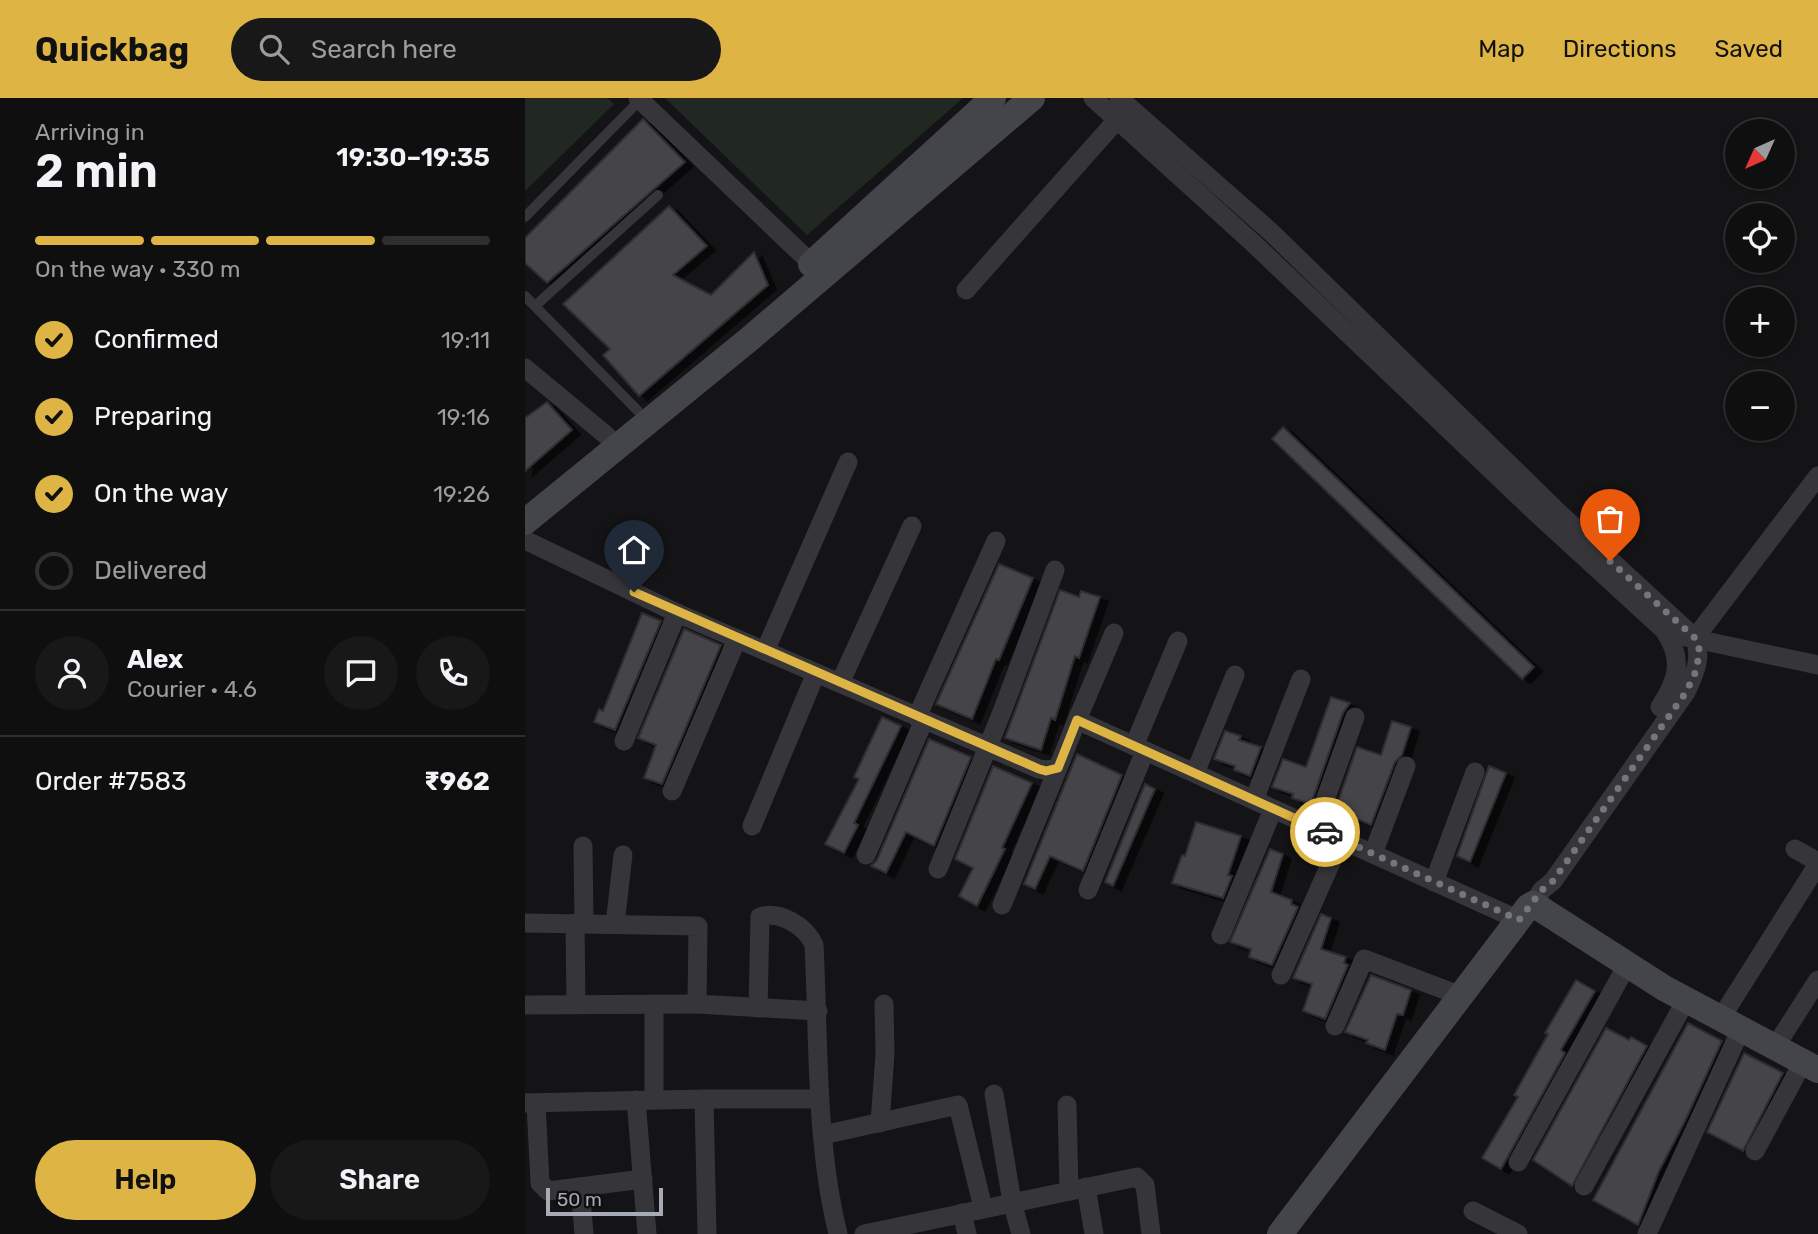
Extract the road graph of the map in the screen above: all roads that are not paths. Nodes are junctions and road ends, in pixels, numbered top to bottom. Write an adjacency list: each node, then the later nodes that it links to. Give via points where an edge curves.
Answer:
1 (993, 98): 12 (street)
2 (1032, 98): 18 (street)
3 (1093, 98): 6 (street)
4 (1119, 98): 9 (street)
5 (639, 99): 8 (lane); 12 (street)
6 (1116, 121): 10 (street); 14 (street)
7 (658, 195): 16 (lane)
8 (525, 217)
9 (1267, 228): 10 (street); 11 (street)
10 (1253, 243): 13 (street)
11 (1297, 257): 13 (street); 32 (street, via 1559,513)
12 (811, 263): 18 (street)
13 (1283, 273): 31 (street)
14 (966, 290)
15 (525, 296): 16 (lane)
16 (535, 306): 19 (lane)
17 (525, 368): 20 (street)
18 (693, 376): 19 (street); 24 (street)
19 (638, 411): 20 (street)
20 (607, 436): 23 (street)
21 (848, 462): 35 (street)
22 (1818, 476): 32 (street)
23 (525, 502)
24 (525, 522)
25 (912, 526): 40 (street)
26 (525, 540): 29 (street)
27 (996, 541): 42 (street)
28 (1055, 570): 45 (street)
29 (677, 613): 33 (street); 44 (street)
30 (1114, 633): 43 (street)
31 (1667, 634): 32 (street); 67 (street, via 1677,660 1672,690 1545,877)
32 (1695, 638): 36 (street); 67 (street, via 1698,660 1686,692 1553,881)
33 (737, 639): 35 (street); 51 (street)
34 (1178, 641): 46 (street)
35 (765, 651): 37 (street)
36 (1818, 665)
37 (816, 673): 40 (street); 54 (street)
38 (1235, 675): 50 (street)
39 (1301, 679): 52 (street)
40 (840, 683): 42 (street)
41 (1355, 717): 55 (street)
42 (920, 719): 45 (street); 61 (street)
43 (1077, 720): 46 (street); 48 (street)
44 (624, 741)
45 (987, 747): 48 (street, via 1039,769); 63 (street)
46 (1139, 748): 50 (street); 65 (street)
47 (1406, 766): 59 (street)
48 (1058, 768): 66 (street)
49 (1475, 772): 64 (street)
50 (1195, 774): 52 (street)
51 (672, 791)
52 (1254, 800): 53 (street)
53 (1273, 809): 55 (street); 71 (street)
54 (752, 825)
55 (1315, 828): 56 (street)
56 (1341, 840): 59 (street); 73 (street)
57 (583, 846): 69 (street)
58 (1795, 849): 62 (street)
59 (1373, 854): 64 (street)
60 (623, 855): 70 (street)
61 (866, 855)
62 (1818, 863): 84 (street)
63 (938, 869)
64 (1434, 882): 67 (street)
65 (1088, 890)
66 (1002, 905)
67 (1531, 905): 72 (street); 75 (street)
68 (525, 923): 69 (street)
69 (579, 923): 70 (street); 77 (street)
70 (615, 924): 79 (street, via 698,926)
71 (1221, 935)
72 (1627, 965): 76 (street); 97 (street)
73 (1281, 975)
74 (1818, 980): 86 (street)
75 (1461, 996): 85 (street, via 1364,959); 106 (street)
76 (1686, 1000): 84 (street); 99 (street)
77 (576, 1004): 78 (street); 81 (street)
78 (654, 1004): 79 (street); 91 (street)
79 (697, 1004): 82 (street)
80 (884, 1004): 94 (street)
81 (525, 1005)
82 (758, 1008): 83 (street); 83 (street, via 760,917 772,915 798,926 813,940)
83 (817, 1011): 90 (street)
84 (1731, 1024): 86 (street); 119 (street)
85 (1335, 1026)
86 (1775, 1047): 87 (street)
87 (1810, 1066): 96 (street)
88 (994, 1094): 102 (street)
89 (704, 1099): 90 (street); 91 (street); 111 (street)
90 (820, 1099): 95 (street)
91 (645, 1100): 92 (street); 98 (street)
92 (530, 1103): 100 (street, via 540,1183 548,1191)
93 (1067, 1105): 101 (street)
94 (880, 1123): 95 (street); 103 (street, via 958,1105)
95 (823, 1135): 112 (street)
96 (1755, 1151)
97 (1518, 1162)
98 (643, 1179): 100 (street); 110 (street)
99 (1584, 1186)
100 (580, 1187): 109 (street)
101 (1077, 1189): 102 (street); 116 (street); 117 (street, via 1141,1179)
102 (1012, 1202): 103 (street); 115 (street)
103 (983, 1208): 105 (street)
104 (1473, 1211): 108 (street)
105 (962, 1213): 107 (street); 114 (street)
106 (1288, 1225)
107 (914, 1228): 113 (street)
108 (1495, 1229): 118 (street)
109 (584, 1234)
110 (647, 1234)
111 (707, 1234)
112 (838, 1234)
113 (864, 1234)
114 (967, 1234)
115 (1021, 1234)
116 (1094, 1234)
117 (1151, 1234)
118 (1518, 1234)
119 (1647, 1234)

